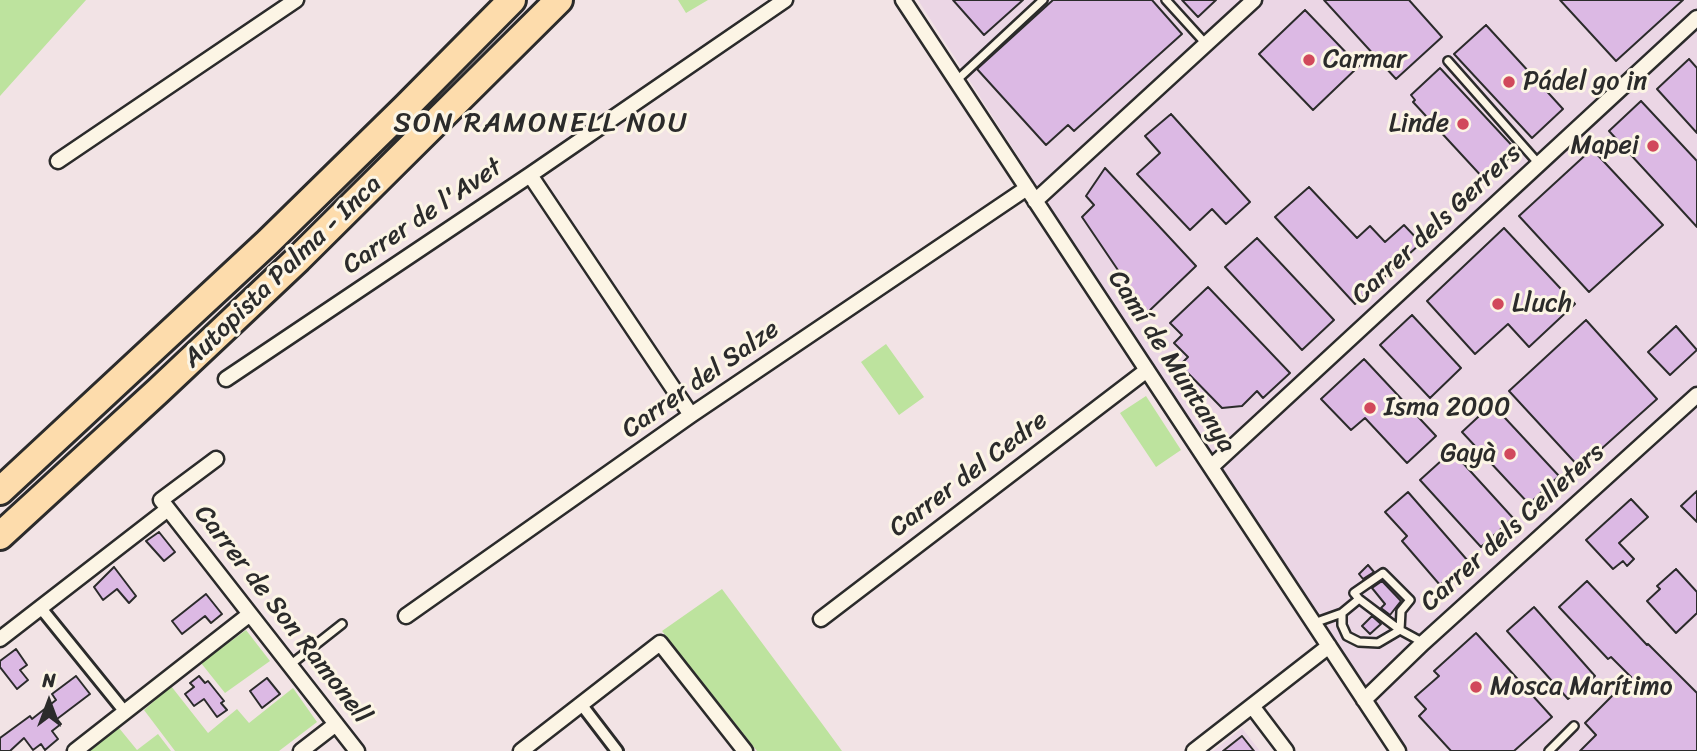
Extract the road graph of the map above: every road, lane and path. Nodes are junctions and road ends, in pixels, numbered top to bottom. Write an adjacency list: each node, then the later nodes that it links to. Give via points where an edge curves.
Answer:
1 (296, 0): 13 (street)
2 (512, 0): 24 (highway, Autopista Palma - Inca, via 268,242)
3 (559, 0): 26 (highway, Autopista Palma - Inca, via 298,259)
4 (785, 0): 15 (street, Carrer de l'Avet)
5 (903, 0): 12 (street, Camí de Muntanya)
6 (1043, 0): 12 (lane)
7 (1166, 0): 10 (lane)
8 (1254, 0): 10 (street)
9 (1697, 18): 14 (street, Carrer dels Gerrers)
10 (1206, 44): 17 (street)
11 (1448, 61): 14 (lane)
12 (956, 81): 16 (street, Camí de Muntanya)
13 (58, 161)
14 (1539, 164): 23 (street, Carrer dels Gerrers)
15 (530, 175): 19 (street, Carrer de l'Avet); 21 (street)
16 (1027, 188): 17 (street, Camí de Muntanya); 21 (street, Carrer del Salze)
17 (1035, 201): 18 (street, Camí de Muntanya)
18 (1147, 370): 23 (street, Camí de Muntanya); 32 (street, Carrer del Cedre)
19 (226, 379)
20 (1697, 395): 37 (street, Carrer dels Celleters)
21 (691, 415): 31 (street, Carrer del Salze)
22 (216, 459): 25 (street, via 162,500)
23 (1211, 467): 34 (street, Camí de Muntanya)
24 (0, 491)
25 (168, 509): 28 (street); 30 (street, Carrer de Son Ramonell)
26 (0, 536)
27 (1359, 599): 29 (lane); 35 (lane); 35 (lane, via 1354,593 1383,573 1410,600 1401,611)
28 (40, 607): 36 (street); 43 (street)
29 (1342, 613): 34 (lane); 35 (lane, via 1348,636 1359,642 1378,643)
30 (250, 614): 39 (street, Carrer de Son Ramonell); 43 (street)
31 (406, 617)
32 (821, 620)
33 (342, 624): 39 (lane)
34 (1314, 624): 38 (street, Camí de Muntanya)
35 (1400, 629): 37 (lane)
36 (0, 639)
37 (1423, 643): 40 (street, Carrer dels Celleters)
38 (1329, 646): 40 (street, Camí de Muntanya); 42 (street)
39 (290, 665): 44 (street, Carrer de Son Ramonell)
40 (1364, 699): 46 (street, Camí de Muntanya)
41 (581, 704): 50 (street); 51 (street); 52 (street, via 660,643)
42 (1252, 706): 53 (street); 54 (street)
43 (125, 712): 47 (street)
44 (336, 724): 48 (street); 49 (street, Carrer de Son Ramonell)
45 (1574, 726): 55 (lane)
46 (1395, 750)
47 (75, 751)
48 (301, 751)
49 (357, 751)
50 (521, 751)
51 (617, 751)
52 (745, 751)
53 (1194, 751)
54 (1286, 751)
55 (1549, 751)

